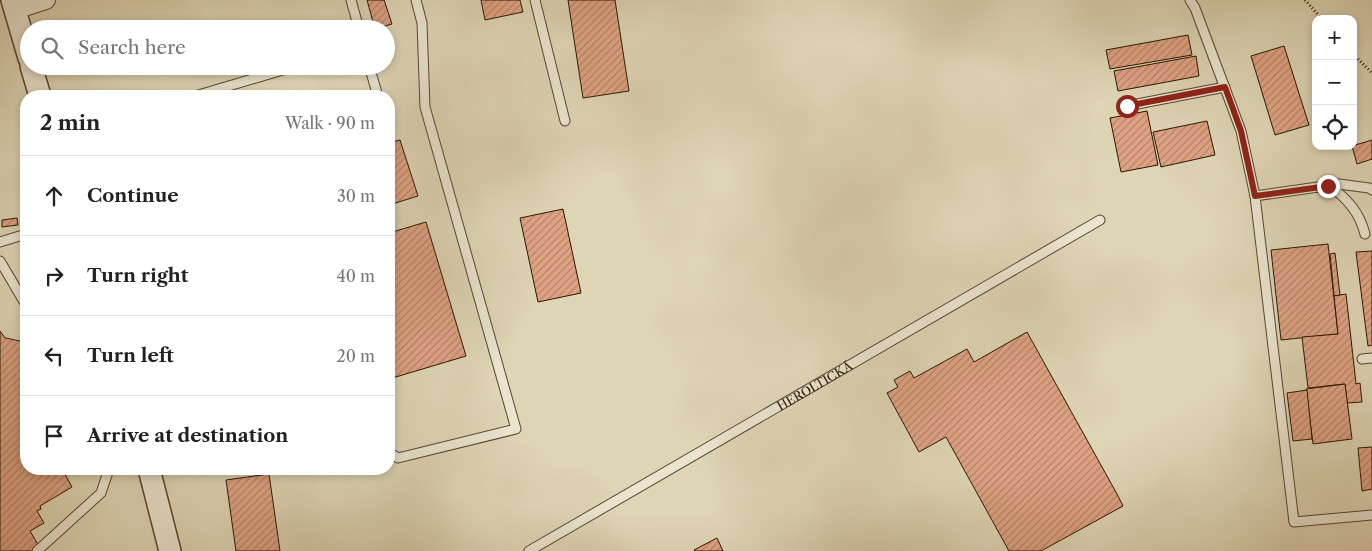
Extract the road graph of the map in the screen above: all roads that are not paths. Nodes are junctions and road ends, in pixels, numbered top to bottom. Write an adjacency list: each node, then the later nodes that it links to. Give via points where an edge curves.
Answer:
1 (46, 0): 6 (street)
2 (351, 0): 7 (lane)
3 (416, 0): 29 (lane, via 422,24 424,107 516,429 398,458)
4 (536, 0): 17 (lane)
5 (1190, 0): 12 (lane)
6 (13, 5): 8 (street)
7 (357, 20)
8 (20, 28)
9 (34, 75): 13 (street)
10 (266, 75): 14 (lane)
11 (372, 75): 15 (lane)
12 (1225, 87): 16 (lane); 20 (lane, via 1241,131)
13 (38, 90)
14 (215, 90)
15 (376, 90)
16 (1127, 106)
17 (565, 121)
18 (1328, 186): 19 (lane, via 1339,184); 20 (lane); 22 (lane, via 1352,206)
19 (1372, 190)
20 (1255, 196): 32 (lane, via 1294,522)
21 (1100, 220): 35 (lane, HEROLTICKÁ)
22 (1365, 234)
23 (20, 236): 24 (lane)
24 (0, 242)
25 (0, 260): 26 (lane)
26 (20, 295)
27 (1372, 358): 28 (lane)
28 (1362, 359)
29 (395, 456)
30 (107, 475): 33 (lane, via 101,493)
31 (151, 475): 34 (street)
32 (1372, 514)
33 (36, 551)
34 (170, 551)
35 (529, 551)

